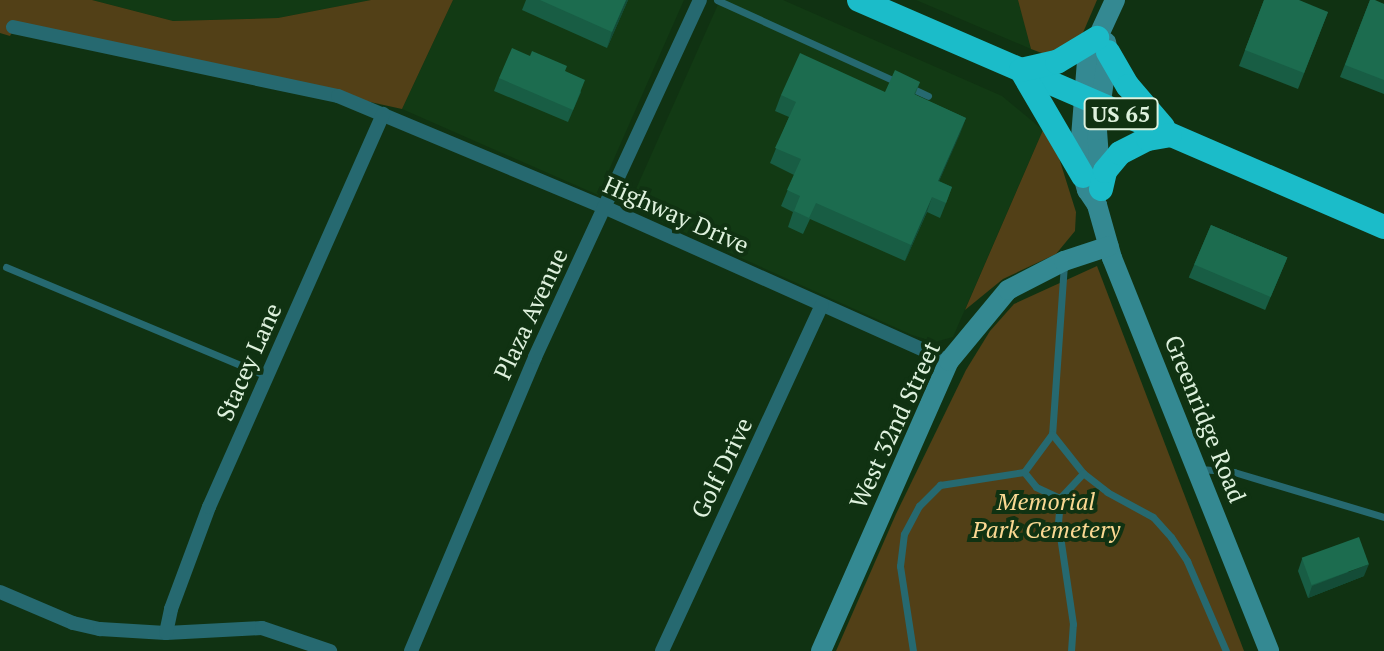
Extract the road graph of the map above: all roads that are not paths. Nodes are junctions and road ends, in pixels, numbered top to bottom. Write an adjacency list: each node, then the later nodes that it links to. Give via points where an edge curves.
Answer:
1 (700, 0): 13 (street, Plaza Avenue)
2 (717, 0): 8 (lane)
3 (859, 0): 7 (highway, US 65)
4 (1115, 0): 6 (street)
5 (13, 27): 10 (street, Highway Drive, via 338,96)
6 (1103, 39): 7 (highway, via 1057,62); 9 (street); 11 (highway, via 1143,105)
7 (1021, 70): 9 (highway, US 65); 12 (highway)
8 (928, 96)
9 (1090, 100): 11 (highway, US 65); 12 (street, Greenridge Road)
10 (383, 114): 13 (street, Highway Drive); 20 (street, Stacey Lane)
11 (1170, 135): 12 (highway, via 1120,153); 14 (highway, US 65)
12 (1094, 190): 15 (street, Greenridge Road)
13 (604, 207): 18 (street, Highway Drive); 30 (street, Plaza Avenue)
14 (1384, 227)
15 (1109, 246): 16 (street, West 32nd Street); 22 (street, Greenridge Road)
16 (1064, 261): 19 (street, West 32nd Street, via 1008,290); 21 (lane)
17 (6, 267): 20 (lane)
18 (822, 305): 19 (street, Highway Drive); 31 (street, Golf Drive)
19 (949, 361): 32 (street, West 32nd Street)
20 (267, 376): 28 (street, Stacey Lane, via 209,507)
21 (1052, 434): 23 (lane); 24 (lane)
22 (1198, 469): 26 (lane, via 1234,472); 36 (street, Greenridge Road)
23 (1024, 472): 25 (lane, via 1036,487); 33 (lane, via 940,485 919,506 904,534 900,566)
24 (1083, 473): 25 (lane); 35 (lane, via 1153,517 1171,537)
25 (1060, 498): 34 (lane)
26 (1384, 517)
27 (0, 592): 28 (street, via 73,623)
28 (166, 633): 29 (street, via 262,628)
29 (330, 651)
30 (411, 651)
31 (662, 651)
32 (821, 651)
33 (913, 651)
34 (1071, 651)
35 (1226, 651)
36 (1269, 651)

